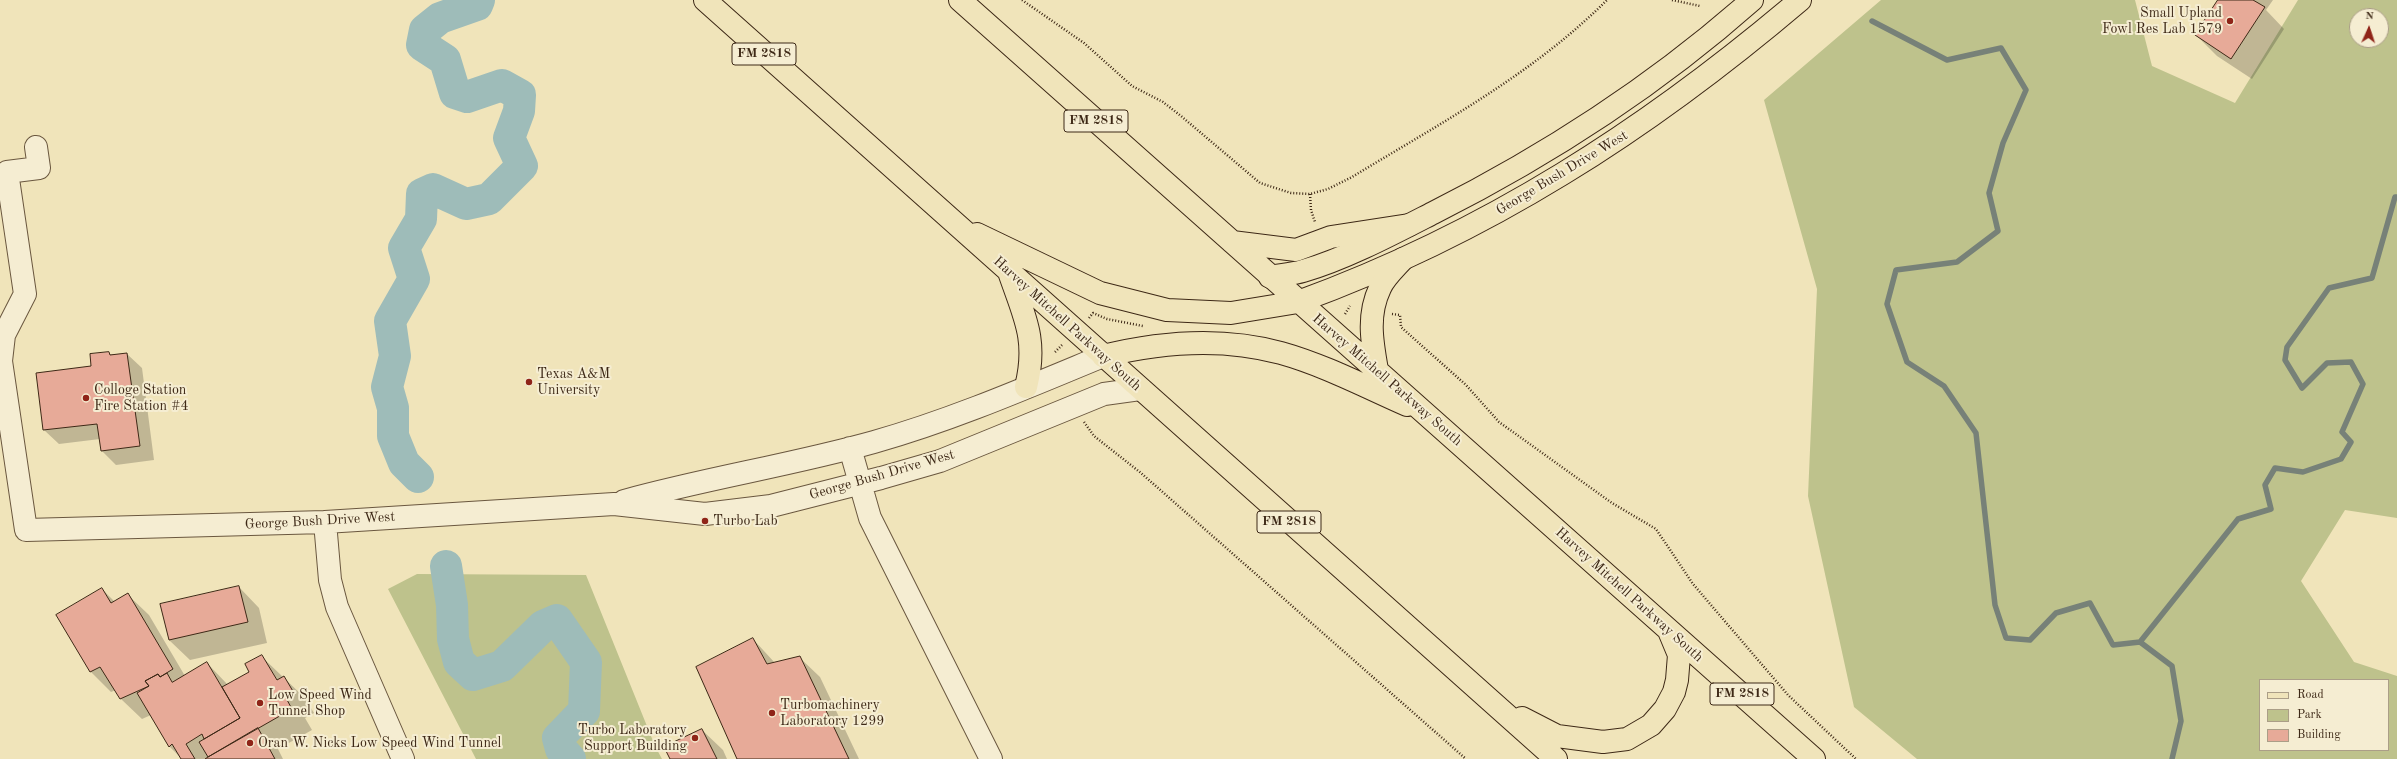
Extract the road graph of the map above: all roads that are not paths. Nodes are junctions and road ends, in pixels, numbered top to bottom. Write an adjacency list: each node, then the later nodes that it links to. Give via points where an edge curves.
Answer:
1 (705, 0): 5 (main road, Harvey Mitchell Parkway South / FM 2818)
2 (960, 0): 9 (main road, Harvey Mitchell Parkway South / FM 2818)
3 (1752, 0): 8 (main road, George Bush Drive West, via 1711,36 1594,122 1488,185)
4 (1800, 0): 10 (main road, George Bush Drive West, via 1692,88 1587,160 1440,243)
5 (718, 8): 7 (main road, Harvey Mitchell Parkway South / FM 2818)
6 (36, 147): 14 (street, via 39,168 6,172 24,294)
7 (954, 223): 11 (main road, Harvey Mitchell Parkway South / FM 2818); 13 (main road, George Bush Drive West, via 1100,293 1167,310 1231,314)
8 (1409, 225): 9 (main road, via 1331,237 1296,250); 12 (main road, George Bush Drive West, via 1330,261 1303,271)
9 (1232, 242): 12 (main road, Harvey Mitchell Parkway South / FM 2818)
10 (1403, 259): 13 (main road, George Bush Drive West, via 1340,287); 16 (main road, via 1380,287 1372,310 1372,341)
11 (1008, 271): 15 (main road, Harvey Mitchell Parkway South / FM 2818); 17 (main road, via 1029,330 1032,352)
12 (1270, 277): 13 (main road, Harvey Mitchell Parkway South / FM 2818)
13 (1298, 302): 16 (main road, Harvey Mitchell Parkway South / FM 2818)
14 (1, 343): 23 (street, George Bush Drive West, via 1,361 26,530)
15 (1103, 356): 17 (street, George Bush Drive West); 18 (main road, Harvey Mitchell Parkway South / FM 2818); 19 (main road, via 1164,344 1233,345 1280,353 1330,371)
16 (1377, 370): 19 (main road, Harvey Mitchell Parkway South / FM 2818)
17 (1026, 387): 20 (street, George Bush Drive West, via 934,423)
18 (1140, 390): 21 (street, George Bush Drive West, via 1104,394 940,461); 25 (main road, Harvey Mitchell Parkway South / FM 2818)
19 (1426, 414): 24 (main road, Harvey Mitchell Parkway South / FM 2818)
20 (850, 448): 21 (street); 22 (street, George Bush Drive West, via 679,486)
21 (860, 484): 22 (street, George Bush Drive West, via 771,506 705,514); 27 (street, via 870,518)
22 (614, 504): 23 (street, George Bush Drive West)
23 (325, 522): 26 (street, via 330,580 337,607)
24 (1669, 630): 25 (main road, via 1679,655 1674,692 1651,725 1627,739 1603,742 1557,736); 29 (main road, Harvey Mitchell Parkway South / FM 2818)
25 (1494, 703): 28 (main road, Harvey Mitchell Parkway South / FM 2818)
26 (403, 759)
27 (991, 759)
28 (1556, 759)
29 (1814, 759)

